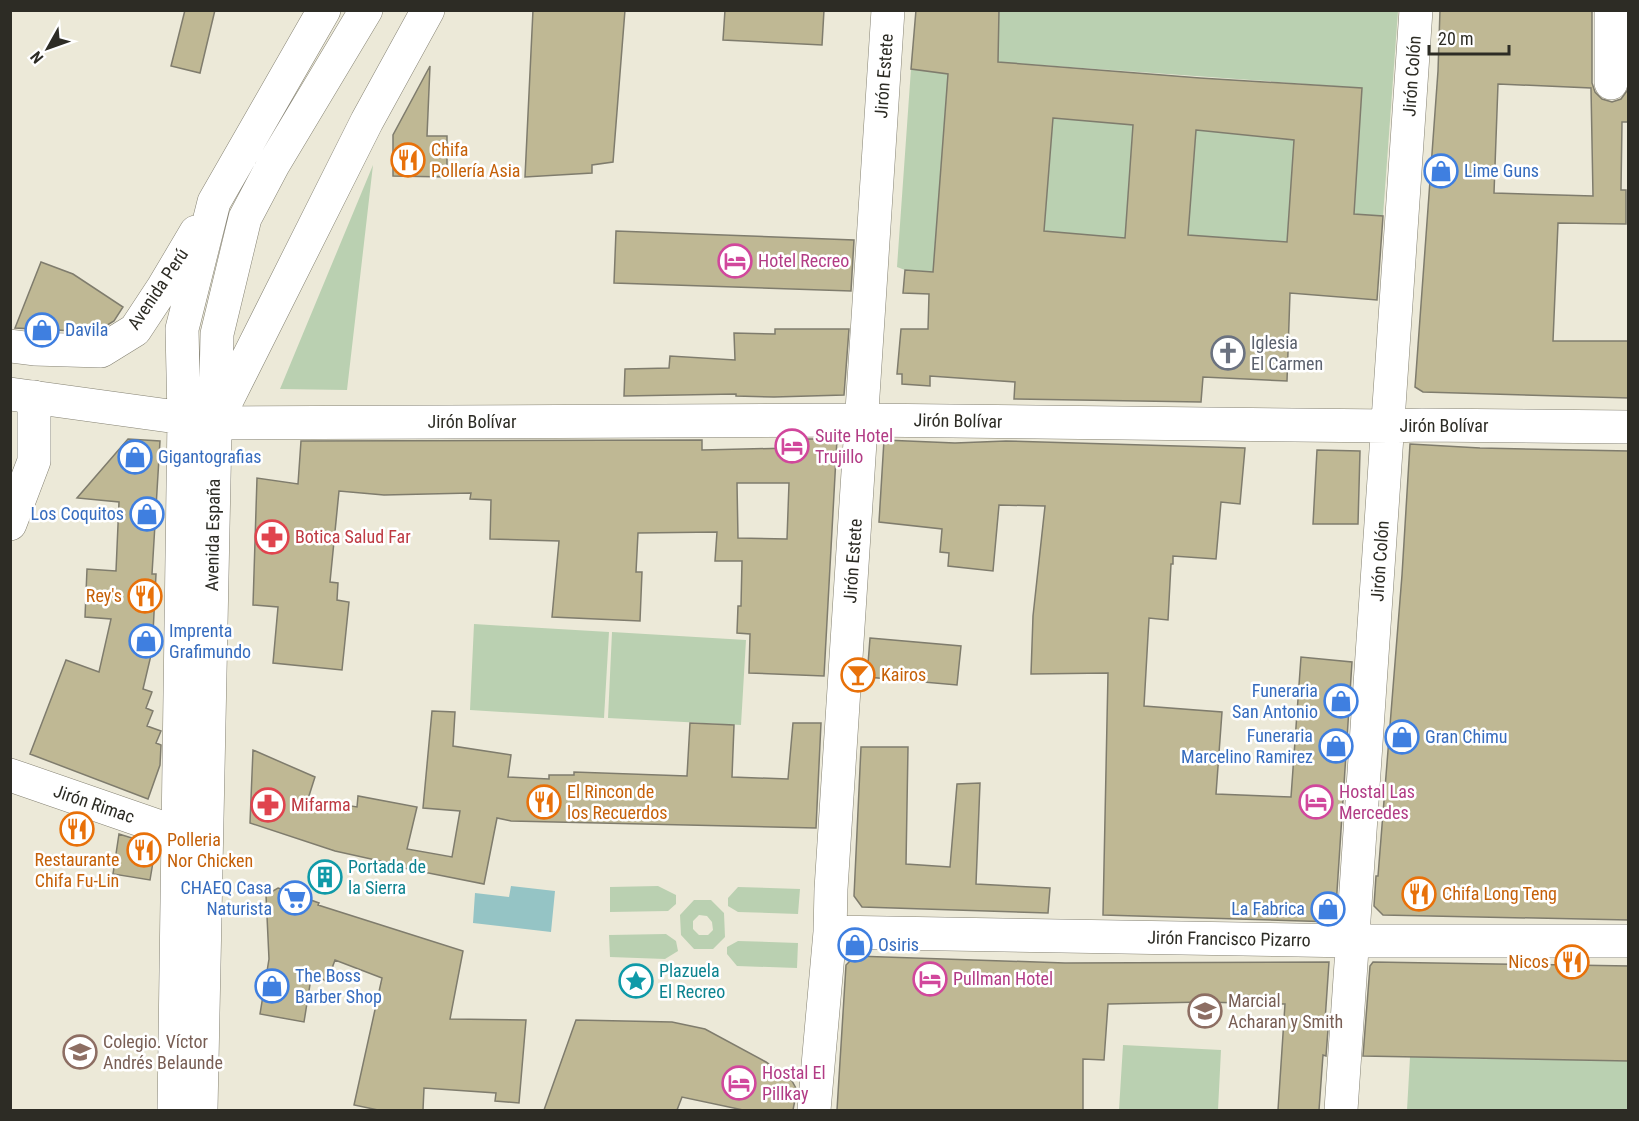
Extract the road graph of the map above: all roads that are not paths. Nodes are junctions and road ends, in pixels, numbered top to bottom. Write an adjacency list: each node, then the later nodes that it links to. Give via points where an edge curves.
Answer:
1 (324, 10): 8 (street, Avenida España)
2 (366, 10): 12 (street, via 245,218)
3 (428, 10): 12 (street, Avenida España)
4 (888, 10): 11 (street, Jirón Estete)
5 (1416, 10): 13 (street, Jirón Colón)
6 (1611, 10): 7 (street)
7 (1611, 83)
8 (214, 202): 9 (street, Avenida Perú, via 135,330 101,351); 12 (street, Avenida España, via 182,329)
9 (10, 346)
10 (22, 396): 12 (street); 15 (street, via 34,461)
11 (863, 420): 12 (street, Jirón Bolívar); 13 (street, Jirón Bolívar); 18 (street, Jirón Estete)
12 (200, 421): 17 (street, Avenida España); 22 (street, Avenida España)
13 (1389, 426): 14 (street, Jirón Bolívar); 19 (street, Jirón Colón)
14 (1629, 427)
15 (10, 524)
16 (10, 775): 17 (street, Jirón Rimac)
17 (178, 832): 21 (street, Avenida España)
18 (830, 932): 19 (street, Jirón Francisco Pizarro); 23 (street, Jirón Estete)
19 (1353, 940): 20 (street, Jirón Francisco Pizarro); 24 (street, Jirón Colón)
20 (1629, 941)
21 (174, 1110)
22 (201, 1110)
23 (814, 1110)
24 (1341, 1110)

